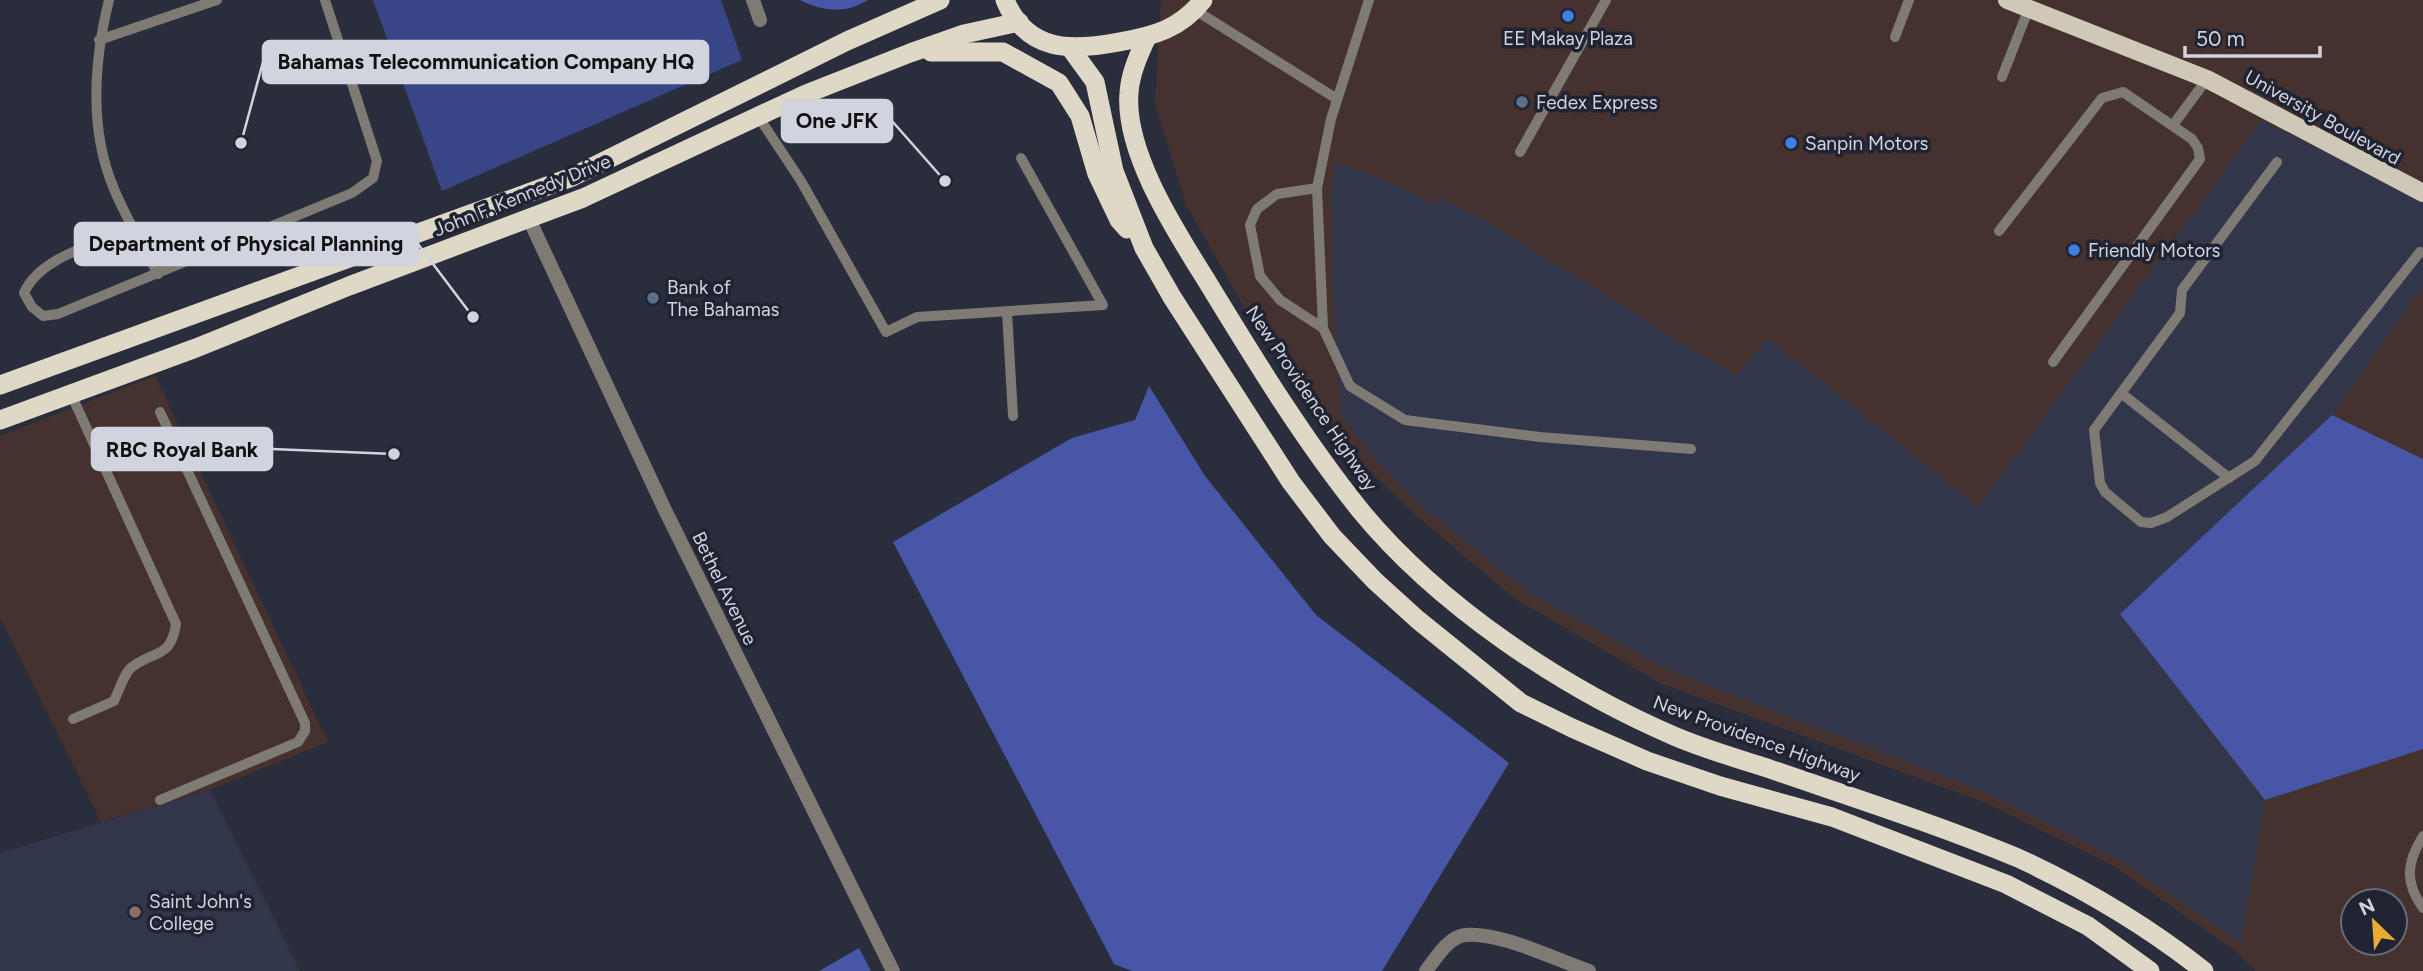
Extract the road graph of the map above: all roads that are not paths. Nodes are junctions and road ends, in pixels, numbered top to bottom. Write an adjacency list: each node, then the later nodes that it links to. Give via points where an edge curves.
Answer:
1 (109, 0): 17 (lane)
2 (217, 0): 17 (lane)
3 (325, 0): 35 (lane, via 377,161 373,178 352,193)
4 (753, 0): 13 (street)
5 (940, 0): 39 (highway, John F. Kennedy Drive, via 572,177)
6 (1005, 0): 14 (highway)
7 (1369, 0): 22 (lane)
8 (1606, 0): 25 (lane)
9 (1909, 0): 16 (lane)
10 (2007, 0): 12 (main road, University Boulevard)
11 (1199, 5): 15 (highway, via 1178,25); 22 (lane)
12 (2029, 9): 20 (lane); 21 (main road, University Boulevard)
13 (760, 20)
14 (1019, 22): 18 (highway, via 1043,41); 19 (highway, John F. Kennedy Drive)
15 (1147, 37): 18 (highway); 55 (highway, New Providence Highway, via 1129,94 1142,159 1159,197 1260,368 1328,466 1362,511 1420,573 1500,637 1617,709 1677,737 2018,858 2123,913)
16 (1895, 37)
17 (99, 40): 31 (lane, via 96,108 103,156)
18 (1071, 49): 33 (highway, via 1095,82 1114,172)
19 (909, 53): 23 (highway, John F. Kennedy Drive); 33 (highway, via 1003,52 1059,83 1080,116 1097,174 1119,220)
20 (2002, 77)
21 (2207, 79): 24 (lane); 29 (main road, University Boulevard)
22 (1337, 99): 28 (lane)
23 (758, 116): 30 (highway, John F. Kennedy Drive); 36 (lane, via 801,181 886,332 917,317)
24 (2173, 125): 32 (lane, via 2123,92 2102,98); 38 (lane, via 2192,139 2200,159)
25 (1520, 152)
26 (1021, 158): 36 (lane, via 1103,305)
27 (2277, 162): 40 (lane, via 2182,290 2180,313)
28 (1317, 188): 37 (lane); 37 (lane, via 1277,194 1257,209 1250,225 1260,276 1280,300)
29 (2423, 193)
30 (529, 219): 41 (highway, John F. Kennedy Drive); 51 (street, Bethel Avenue, via 664,508)
31 (134, 229): 35 (lane); 35 (lane, via 65,257 30,279 24,293 43,316 58,314)
32 (1999, 231)
33 (1144, 248): 54 (highway, via 1263,442 1332,536 1418,620 1521,703 1647,761 1832,817 2006,884 2088,926)
34 (2420, 252): 46 (lane, via 2270,445)
35 (158, 274)
36 (1007, 312): 43 (lane)
37 (1324, 328): 45 (lane, via 1350,386 1405,420)
38 (2053, 362)
39 (0, 385)
40 (2121, 393): 46 (lane); 46 (lane, via 2094,430 2099,483 2141,522 2167,517)
41 (71, 394): 44 (highway, John F. Kennedy Drive); 47 (lane, via 176,624 174,642 164,652 130,668 114,701)
42 (160, 412): 48 (lane, via 305,723 298,742)
43 (1013, 416)
44 (0, 420)
45 (1690, 449)
46 (2229, 478)
47 (74, 719)
48 (160, 800)
49 (2423, 836): 50 (lane, via 2411,855 2407,874)
50 (2423, 908)
51 (893, 971)
52 (1426, 971): 53 (street, via 1444,947 1464,935 1498,939)
53 (1589, 971)
54 (2150, 971)
55 (2204, 971)

